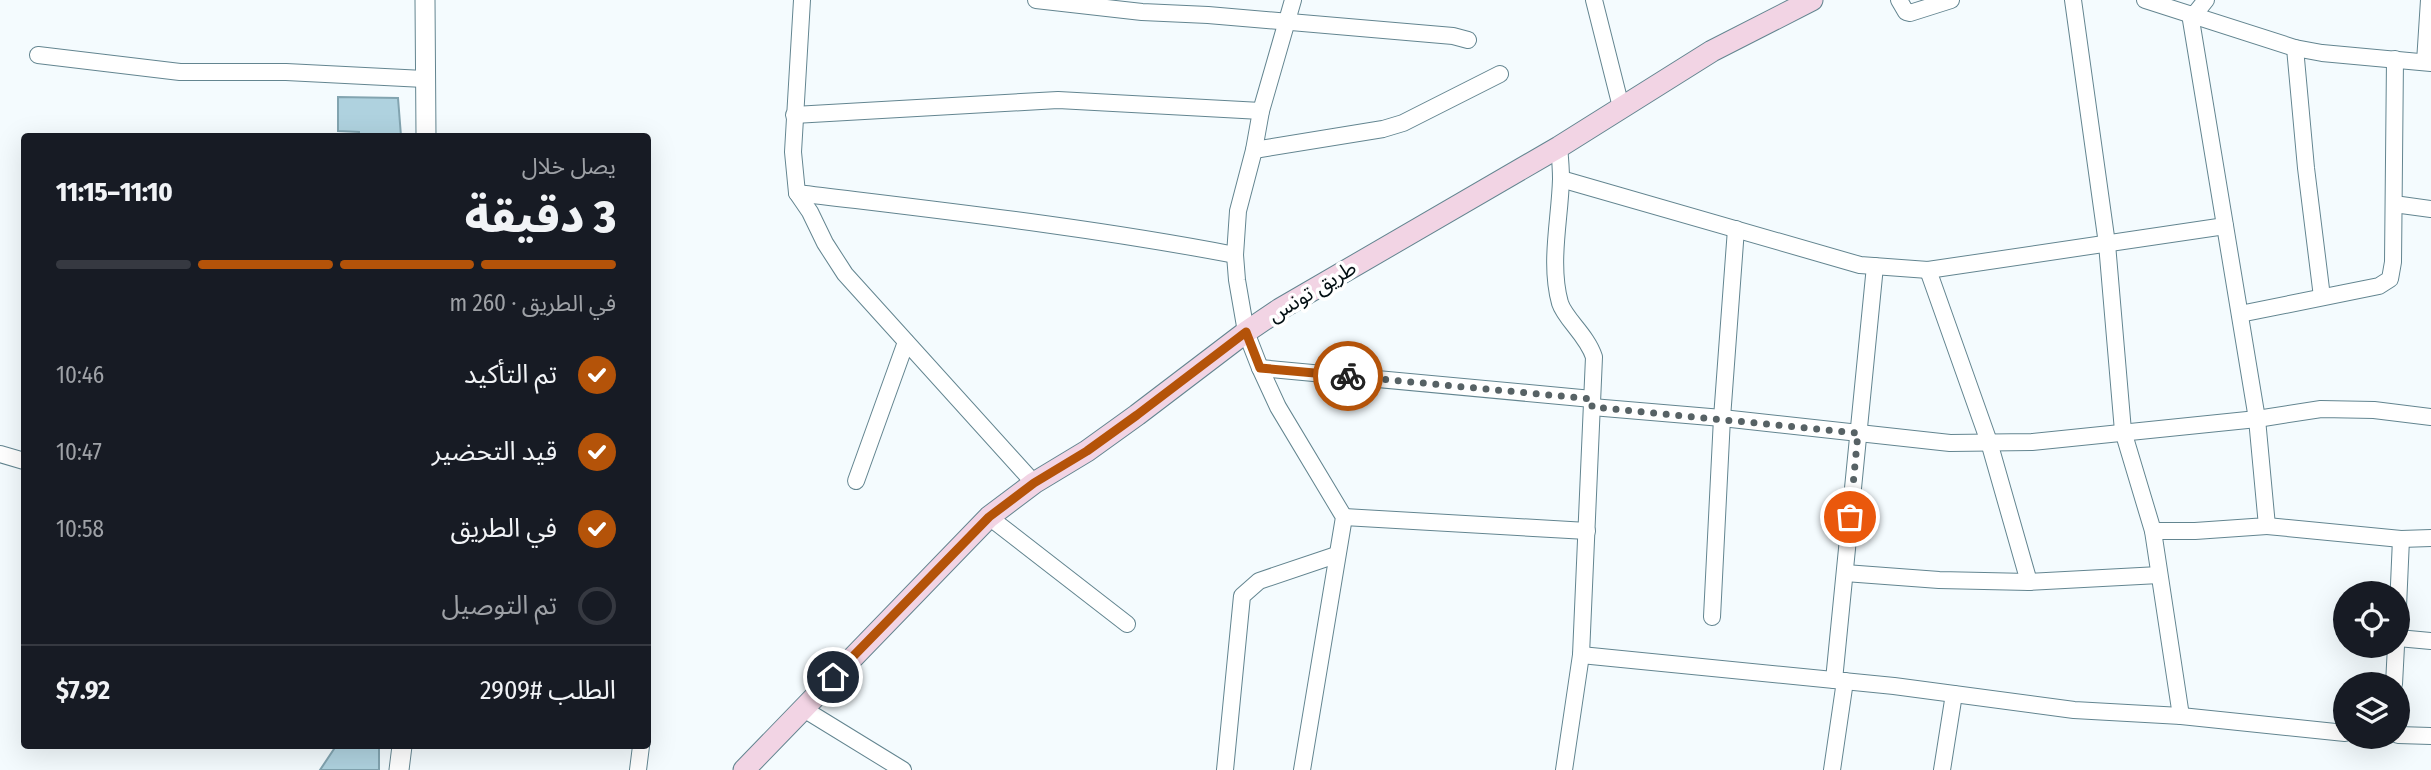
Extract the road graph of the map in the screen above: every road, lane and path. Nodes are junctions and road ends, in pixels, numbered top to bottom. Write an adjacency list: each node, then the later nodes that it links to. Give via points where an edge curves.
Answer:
1 (425, 0): 21 (street)
2 (802, 0): 24 (street)
3 (1036, 0): 14 (street)
4 (1293, 0): 14 (street)
5 (1594, 0): 22 (street)
6 (1899, 0): 7 (street, via 1910,13)
7 (1951, 0)
8 (2073, 0): 34 (street)
9 (2145, 0): 13 (street)
10 (2206, 0): 13 (street)
11 (2429, 0): 19 (street)
12 (1801, 3): 22 (main road, طريق تونس)
13 (2192, 14): 16 (street); 32 (street)
14 (1288, 22): 15 (street); 23 (street)
15 (1468, 40)
16 (2295, 48): 18 (street); 38 (street)
17 (38, 55): 21 (street, via 180,72)
18 (2395, 59): 19 (street); 30 (street)
19 (2428, 63)
20 (1500, 74): 27 (street, via 1403,123)
21 (424, 79): 25 (street)
22 (1621, 107): 26 (main road, طريق تونس)
23 (1261, 111): 24 (street, via 1058,100); 27 (street)
24 (794, 115): 29 (street)
25 (426, 133)
26 (1559, 146): 28 (street); 40 (main road, طريق تونس)
27 (1254, 150): 35 (street, via 1238,211)
28 (1561, 179): 33 (street); 43 (street, via 1557,237 1560,304 1594,357)
29 (797, 193): 35 (street, via 1028,221); 41 (street, via 845,274)
30 (2394, 204): 31 (street); 38 (street, via 2390,279 2379,286)
31 (2431, 209)
32 (2225, 226): 34 (street); 39 (street)
33 (1736, 229): 36 (street); 45 (street)
34 (2107, 244): 37 (street); 47 (street)
35 (1235, 255): 40 (street)
36 (1875, 266): 37 (street); 48 (street)
37 (1928, 270): 49 (street)
38 (2322, 297): 39 (street)
39 (2239, 314): 46 (street)
40 (1246, 332): 42 (street); 53 (main road, طريق تونس, via 1087,451)
41 (906, 342): 52 (street); 53 (street)
42 (1260, 368): 43 (street); 55 (street)
43 (1592, 403): 45 (street); 57 (street)
44 (2431, 416): 46 (street, via 2320,410)
45 (1722, 418): 48 (street); 66 (street)
46 (2257, 419): 47 (street); 56 (street)
47 (2123, 431): 49 (street, via 2032,442); 58 (street)
48 (1858, 433): 49 (street, via 1950,443); 62 (street)
49 (1989, 442): 65 (street)
50 (0, 454): 51 (street)
51 (21, 460)
52 (856, 481)
53 (1034, 483): 54 (main road, طريق تونس)
54 (989, 517): 67 (street); 73 (main road, طريق تونس)
55 (1344, 517): 57 (street); 61 (street)
56 (2267, 526): 58 (street); 60 (street)
57 (1587, 531): 70 (street)
58 (2152, 531): 63 (street)
59 (2431, 538): 60 (street)
60 (2401, 539): 64 (street)
61 (1336, 555): 84 (street, via 1259,581 1242,596); 85 (street)
62 (1844, 573): 65 (street); 71 (street)
63 (2159, 575): 65 (street); 74 (street)
64 (2399, 581)
65 (2029, 582)
66 (1712, 617)
67 (1127, 624)
68 (2410, 639): 69 (street)
69 (2431, 641)
70 (1581, 655): 71 (street); 86 (street)
71 (1840, 680): 72 (street); 87 (street)
72 (1954, 694): 74 (street, via 2074,710); 88 (street)
73 (802, 708): 82 (main road, طريق تونس); 83 (street)
74 (2181, 716): 75 (street)
75 (2333, 732)
76 (2410, 735): 77 (street)
77 (2431, 736)
78 (402, 749): 80 (street)
79 (641, 749): 81 (street)
80 (399, 770)
81 (638, 770)
82 (744, 770)
83 (903, 770)
84 (1225, 770)
85 (1302, 770)
86 (1564, 770)
87 (1832, 770)
88 (1942, 770)

